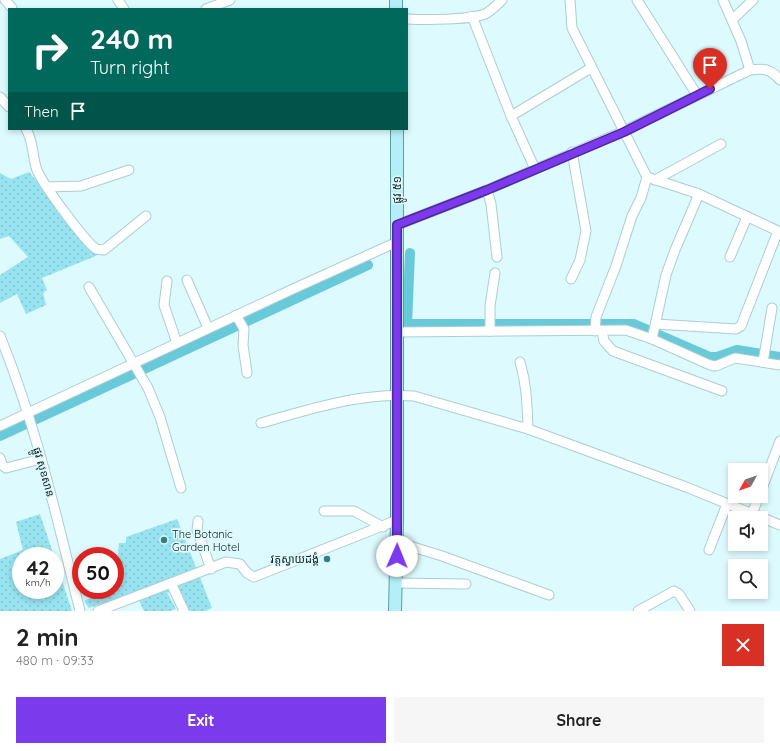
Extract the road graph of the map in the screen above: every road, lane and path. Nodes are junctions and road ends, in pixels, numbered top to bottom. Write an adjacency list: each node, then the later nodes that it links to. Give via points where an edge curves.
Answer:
1 (5, 0): 8 (street)
2 (230, 0): 9 (street)
3 (502, 0): 10 (street, via 486,13)
4 (570, 0): 13 (street, via 572,28)
5 (637, 0): 16 (street)
6 (723, 0): 12 (street)
7 (753, 0): 12 (street)
8 (12, 8)
9 (209, 8)
10 (472, 16): 11 (street); 19 (street)
11 (408, 19)
12 (732, 19): 14 (street, via 747,55)
13 (591, 68): 19 (street); 22 (street)
14 (750, 70): 15 (street, via 763,68 772,71); 16 (street)
15 (780, 80)
16 (696, 95): 22 (street)
17 (0, 97): 18 (street)
18 (8, 106)
19 (511, 116): 26 (street)
20 (27, 130): 28 (street, via 38,170)
21 (397, 130): 33 (main road, ផ្លូវ ៥១)
22 (624, 132): 24 (street); 27 (street)
23 (721, 144): 27 (street)
24 (572, 152): 26 (street); 38 (street, via 586,230 580,260)
25 (129, 170): 28 (street, via 81,186)
26 (535, 170): 29 (street)
27 (651, 179): 30 (street); 45 (street, via 632,216)
28 (47, 187): 31 (street, via 96,249 104,250)
29 (487, 190): 33 (street); 35 (street)
30 (699, 194): 32 (street); 47 (street, via 666,275)
31 (146, 216)
32 (747, 218): 36 (street); 47 (street, via 778,231 741,326 736,329)
33 (397, 225): 34 (main road, ផ្លូវ ៥១)
34 (397, 242): 43 (street); 48 (main road, ផ្លូវ ៥១)
35 (497, 257)
36 (730, 257)
37 (496, 273): 44 (street, via 490,299)
38 (572, 279)
39 (187, 280): 46 (street)
40 (167, 281): 50 (street, via 164,306)
41 (89, 286): 53 (street)
42 (772, 308): 51 (street)
43 (240, 321): 46 (street); 55 (street)
44 (490, 326): 45 (street); 48 (street)
45 (597, 326): 47 (street); 56 (street, via 604,341 613,351)
46 (208, 328): 50 (street)
47 (654, 331): 51 (street, via 710,366 735,358)
48 (397, 332): 57 (main road, ផ្លូវ ៥១)
49 (0, 336): 58 (street, ផ្លូវ សុខសាន)
50 (177, 343): 53 (street)
51 (764, 357): 54 (street)
52 (520, 362): 61 (street, via 528,397)
53 (135, 365): 58 (street); 66 (street, via 160,417)
54 (780, 365)
55 (247, 373)
56 (722, 391)
57 (397, 395): 59 (street, via 344,400); 61 (street, via 414,396); 70 (main road, ផ្លូវ ៥១)
58 (27, 415): 60 (street); 64 (street, ផ្លូវ សុខសាន)
59 (261, 423)
60 (0, 426)
61 (528, 429): 67 (street)
62 (780, 441): 65 (street)
63 (0, 458): 64 (street, via 6,468)
64 (41, 459): 82 (street, ផ្លូវ សុខសាន)
65 (768, 473)
66 (181, 488)
67 (727, 504): 69 (street); 76 (street)
68 (324, 511): 74 (street, via 354,511)
69 (744, 511)
70 (397, 520): 74 (street); 75 (main road, ផ្លូវ ៥១)
71 (768, 520): 73 (street)
72 (198, 522): 77 (street, via 197,530)
73 (780, 525)
74 (383, 527): 77 (street, via 254,577 235,562 226,562)
75 (397, 542): 79 (main road, ផ្លូវ ៥១); 81 (street)
76 (709, 550)
77 (211, 569): 78 (street)
78 (171, 583): 83 (street); 84 (street)
79 (396, 583): 80 (street); 85 (main road, ផ្លូវ ៥១)
80 (466, 584)
81 (549, 595)
82 (80, 611)
83 (98, 611)
84 (184, 611)
85 (395, 611)
86 (638, 611): 87 (street, via 674,591 679,594)
87 (690, 611)

